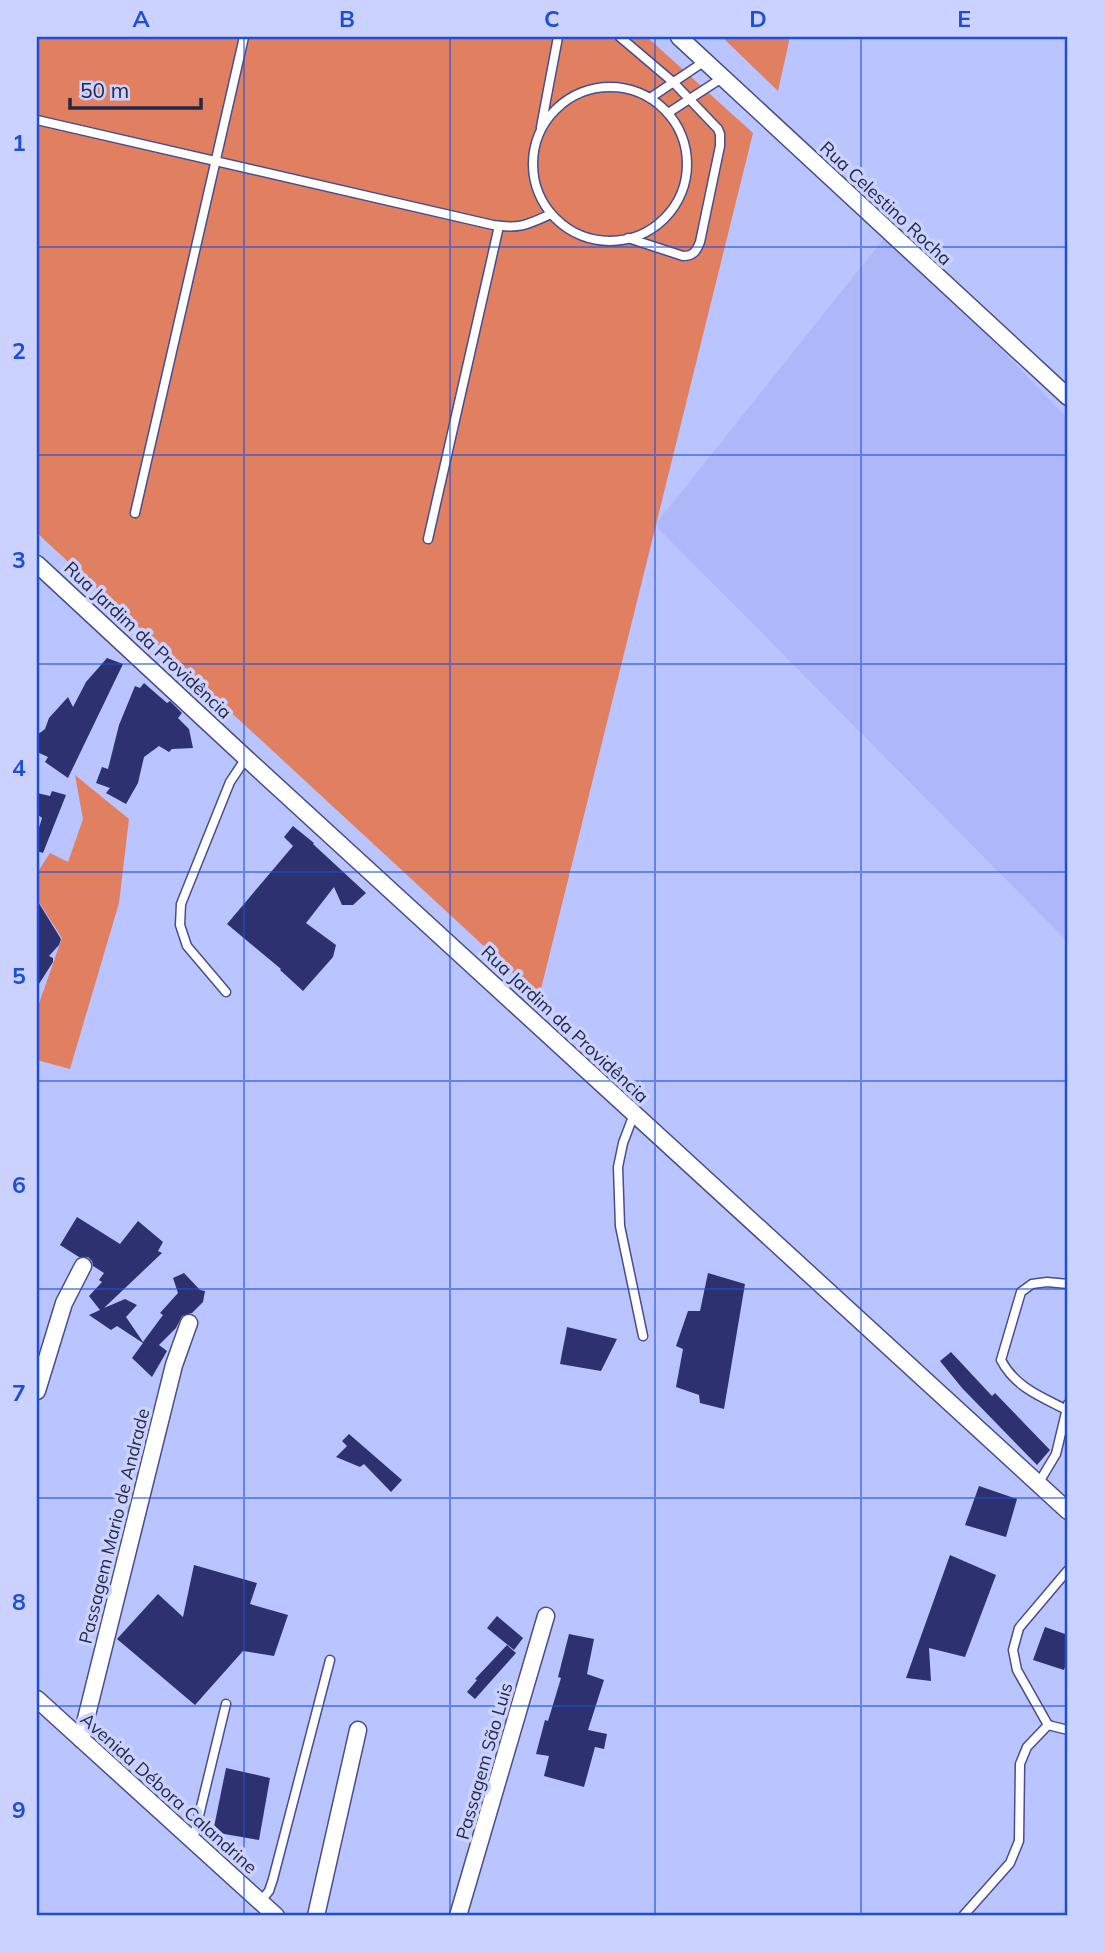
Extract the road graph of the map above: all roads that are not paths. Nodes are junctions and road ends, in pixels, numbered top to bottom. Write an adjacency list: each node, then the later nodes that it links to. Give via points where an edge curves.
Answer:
1 (244, 37): 13 (lane)
2 (558, 37): 12 (lane)
3 (620, 37): 7 (lane)
4 (679, 37): 5 (street, Rua Celestino Rocha)
5 (705, 61): 6 (street, Rua Celestino Rocha); 7 (lane)
6 (722, 78): 9 (lane); 17 (street, Rua Celestino Rocha)
7 (673, 82): 8 (lane); 9 (lane)
8 (650, 98): 10 (lane); 12 (lane, via 620,87 591,89 555,110)
9 (691, 99): 10 (lane); 16 (lane, via 720,134 696,251 682,256)
10 (668, 113): 16 (lane, via 685,152 680,193 654,226)
11 (37, 120): 13 (lane)
12 (539, 134): 14 (lane, via 534,175)
13 (215, 161): 15 (lane); 18 (lane)
14 (551, 214): 15 (lane, via 522,227); 16 (lane, via 586,237)
15 (499, 226): 19 (lane)
16 (628, 238)
17 (1068, 397)
18 (135, 513)
19 (428, 539)
20 (37, 564): 21 (street, Rua Jardim da Providência)
21 (246, 758): 22 (lane, via 230,782 181,904 180,925 187,946); 23 (street, Rua Jardim da Providência)
22 (226, 992)
23 (634, 1114): 27 (lane, via 622,1143 618,1179 620,1226); 30 (street, Rua Jardim da Providência)
24 (83, 1266): 28 (street, via 64,1303)
25 (1068, 1284): 29 (lane, via 1032,1284 1021,1292 1001,1360 1018,1383)
26 (189, 1323): 40 (street, Passagem Mario de Andrade, via 174,1365)
27 (643, 1336)
28 (37, 1391)
29 (1068, 1407): 30 (lane, via 1056,1454)
30 (1038, 1484): 31 (street, Rua Jardim da Providência)
31 (1068, 1511)
32 (1068, 1570): 37 (lane, via 1019,1628 1013,1650 1017,1670)
33 (546, 1616): 45 (street, Passagem São Luis)
34 (330, 1660): 42 (lane, via 273,1879)
35 (37, 1699): 40 (street, Avenida Débora Calandrine)
36 (226, 1704): 41 (lane)
37 (1048, 1725): 39 (lane); 46 (lane, via 1027,1748 1020,1764 1019,1841 1010,1863)
38 (358, 1730): 44 (street)
39 (1068, 1730)
40 (81, 1739): 41 (street, Avenida Débora Calandrine)
41 (193, 1840): 42 (street, Avenida Débora Calandrine)
42 (260, 1902): 43 (street, Avenida Débora Calandrine)
43 (276, 1916)
44 (316, 1916)
45 (458, 1916)
46 (962, 1916)

